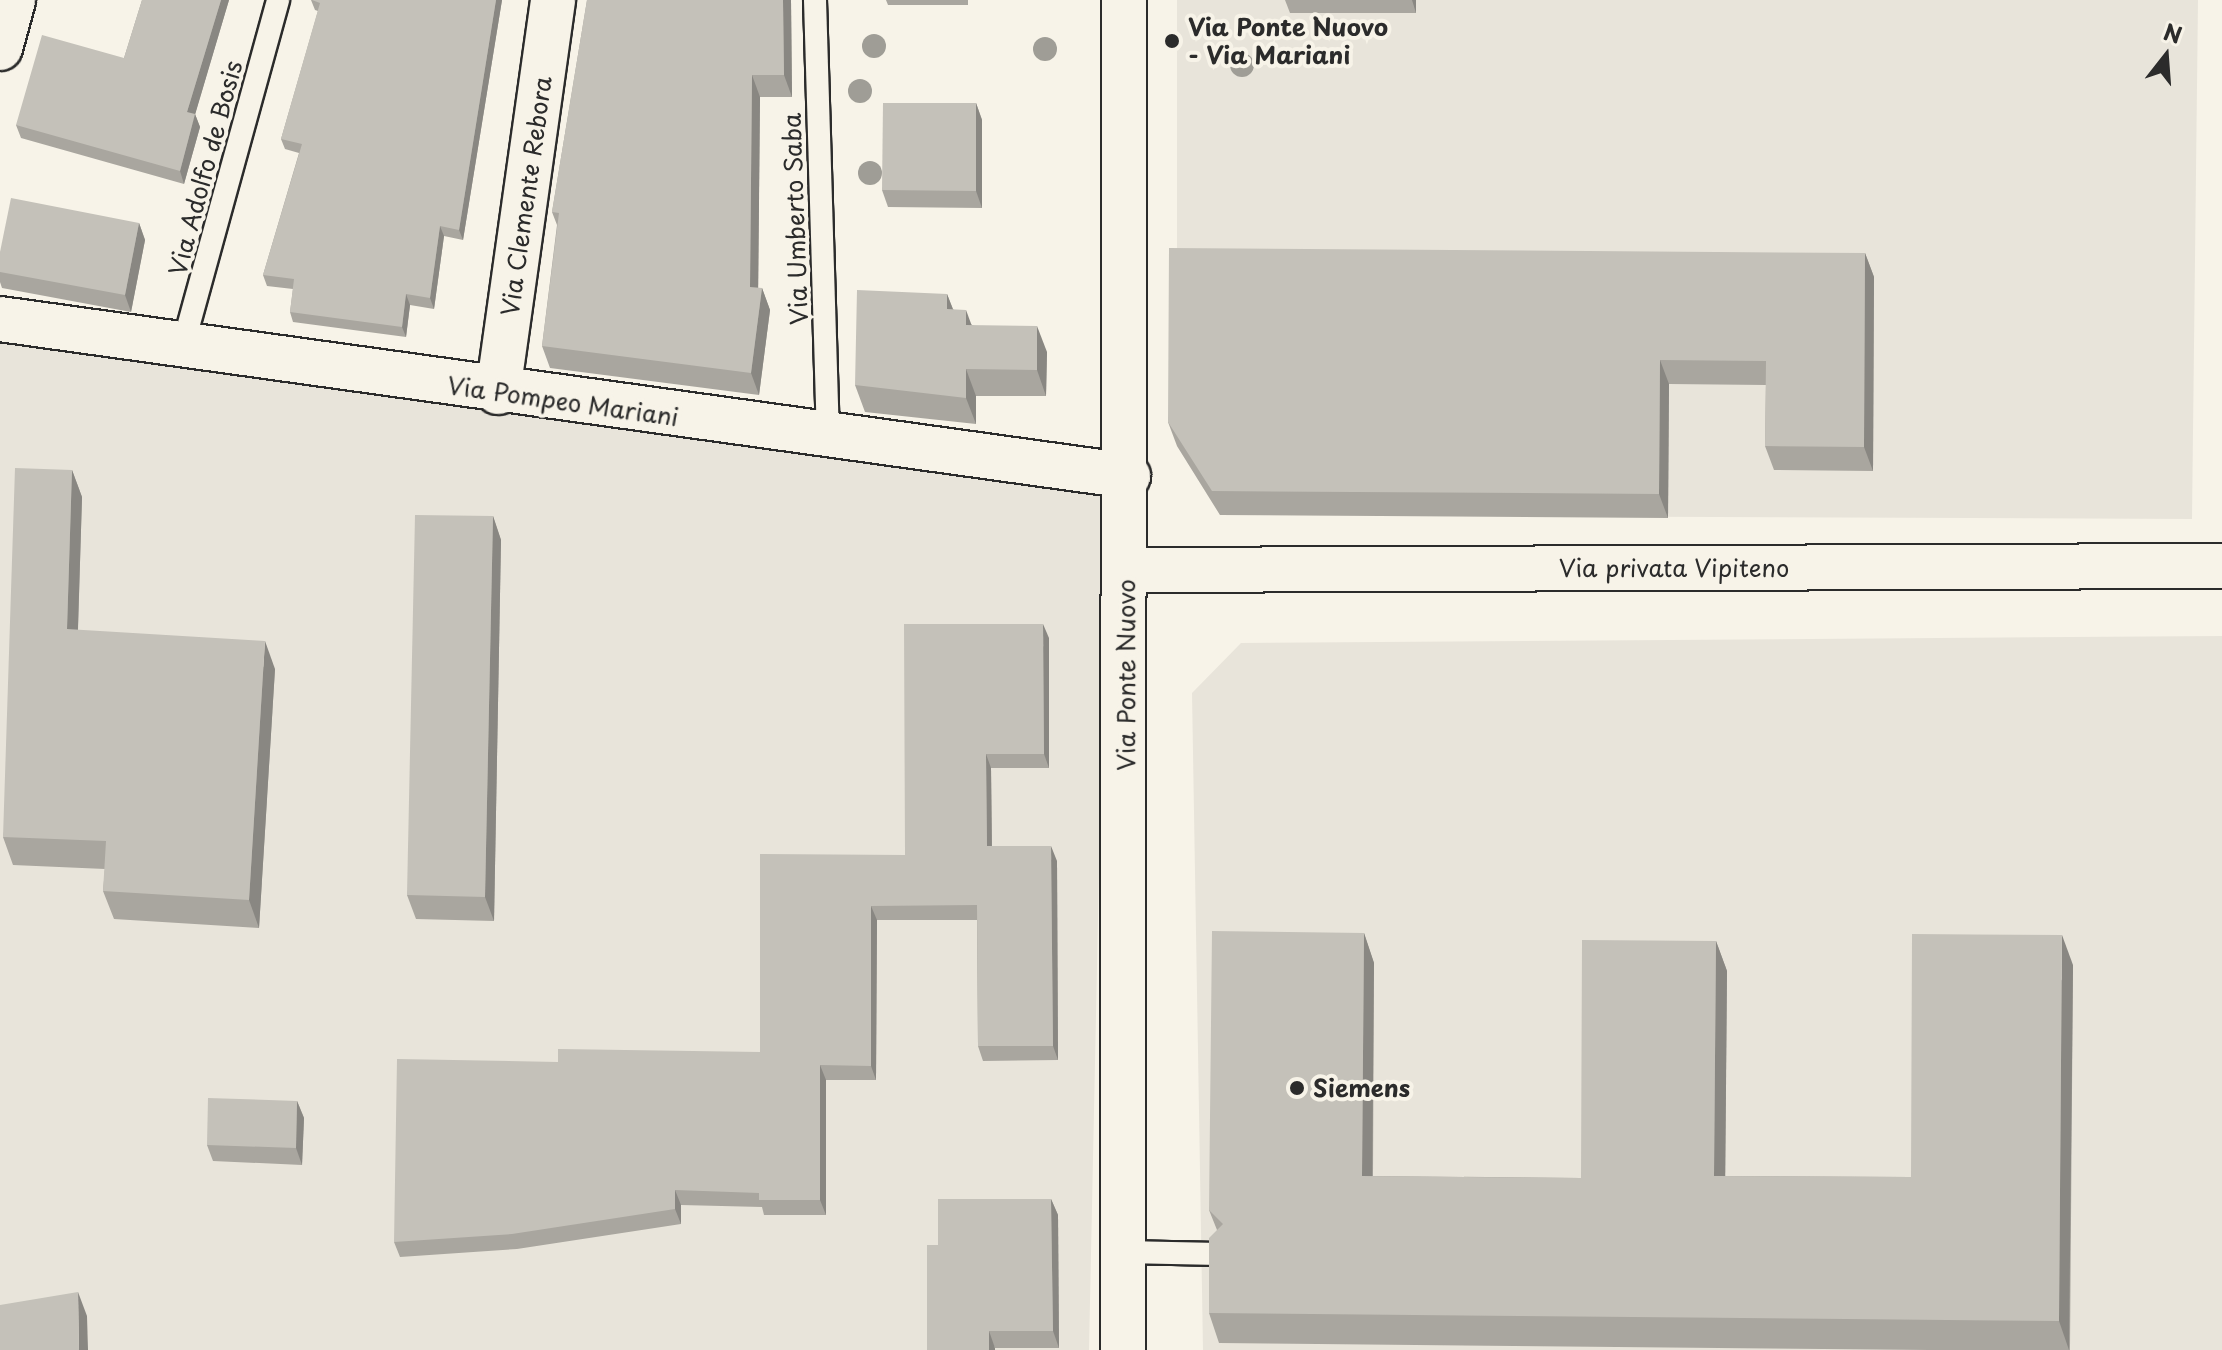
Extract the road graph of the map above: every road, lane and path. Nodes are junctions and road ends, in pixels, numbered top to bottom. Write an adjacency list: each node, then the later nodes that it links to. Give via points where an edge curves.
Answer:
1 (13, 0): 6 (street)
2 (278, 0): 8 (lane, Via Adolfo de Bosis)
3 (553, 0): 9 (street, Via Clemente Rebora)
4 (815, 0): 10 (lane, Via Umberto Saba)
5 (1124, 0): 11 (street, Via Ponte Nuovo)
6 (0, 48)
7 (0, 319): 8 (street, Via Pompeo Mariani)
8 (182, 349): 9 (street, Via Pompeo Mariani)
9 (498, 392): 10 (street, Via Pompeo Mariani)
10 (828, 436): 11 (street, Via Pompeo Mariani)
11 (1128, 476): 13 (street, Via Ponte Nuovo)
12 (2222, 566): 13 (street, Via privata Vipiteno)
13 (1127, 570): 14 (street, Via Ponte Nuovo)
14 (1123, 1252): 15 (lane); 16 (street, Via Ponte Nuovo)
15 (1220, 1254)
16 (1123, 1350)

